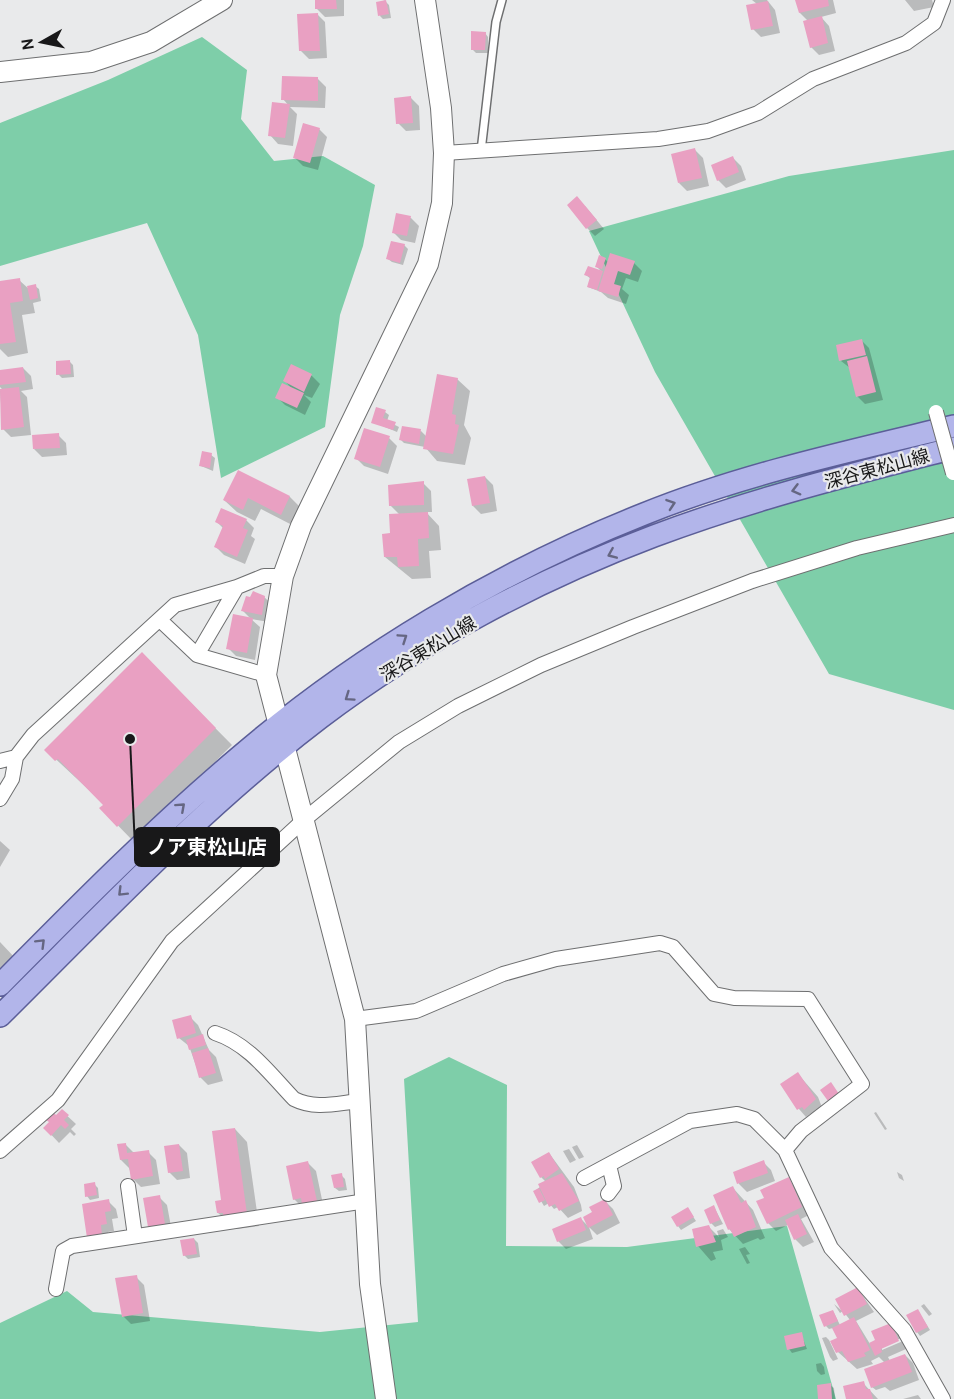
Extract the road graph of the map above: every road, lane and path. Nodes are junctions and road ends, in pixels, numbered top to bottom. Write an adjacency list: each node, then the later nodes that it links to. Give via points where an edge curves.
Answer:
1 (222, 0): 5 (street, via 151,42 91,62)
2 (425, 0): 7 (street)
3 (502, 0): 6 (lane)
4 (943, 0): 6 (street, via 934,23 906,43 813,79 758,113 708,130 658,139)
5 (0, 72)
6 (481, 151): 7 (street)
7 (444, 153): 13 (street, via 442,203 428,264 301,526)
8 (936, 412): 11 (street, bridge)
9 (954, 426): 18 (main road, 深谷東松山線, one-way to 9, via 310,701 414,631 477,593 590,537 645,513 752,478)
10 (954, 448): 18 (main road, 深谷東松山線, one-way to 18, via 759,501 653,536 541,585 423,650)
11 (953, 473)
12 (954, 525): 22 (street, via 857,548 752,581 541,665 458,706 399,742)
13 (284, 576): 14 (street, via 264,576); 17 (street)
14 (237, 587): 15 (street, via 174,605); 16 (street)
15 (160, 620): 16 (street); 19 (street, via 33,735)
16 (196, 656): 17 (street)
17 (266, 675): 18 (street)
18 (283, 735): 22 (street); 23 (main road, 深谷東松山線, one-way to 18, via 176,812 240,755); 24 (main road, 深谷東松山線, one-way to 24)
19 (16, 757): 20 (street); 21 (street, via 12,778)
20 (0, 761)
21 (0, 799)
22 (305, 819): 25 (street); 29 (street, via 172,941 58,1100)
23 (0, 985)
24 (0, 1016)
25 (355, 1019): 27 (street); 28 (street, via 416,1011 503,974 556,959 660,943 673,947 714,994 808,999 862,1084 801,1131)
26 (215, 1033): 27 (street, via 233,1039 250,1053 294,1100 314,1106)
27 (360, 1101): 34 (street)
28 (785, 1150): 30 (street, via 754,1119 726,1114 679,1125); 38 (street, via 831,1248 904,1330)
29 (0, 1151)
30 (609, 1165): 31 (street); 33 (street, via 614,1186)
31 (584, 1178)
32 (128, 1186): 35 (street)
33 (608, 1194)
34 (366, 1201): 35 (street); 37 (street, via 370,1284)
35 (135, 1236): 36 (street, via 72,1246 63,1251)
36 (56, 1289)
37 (386, 1399)
38 (943, 1399)

